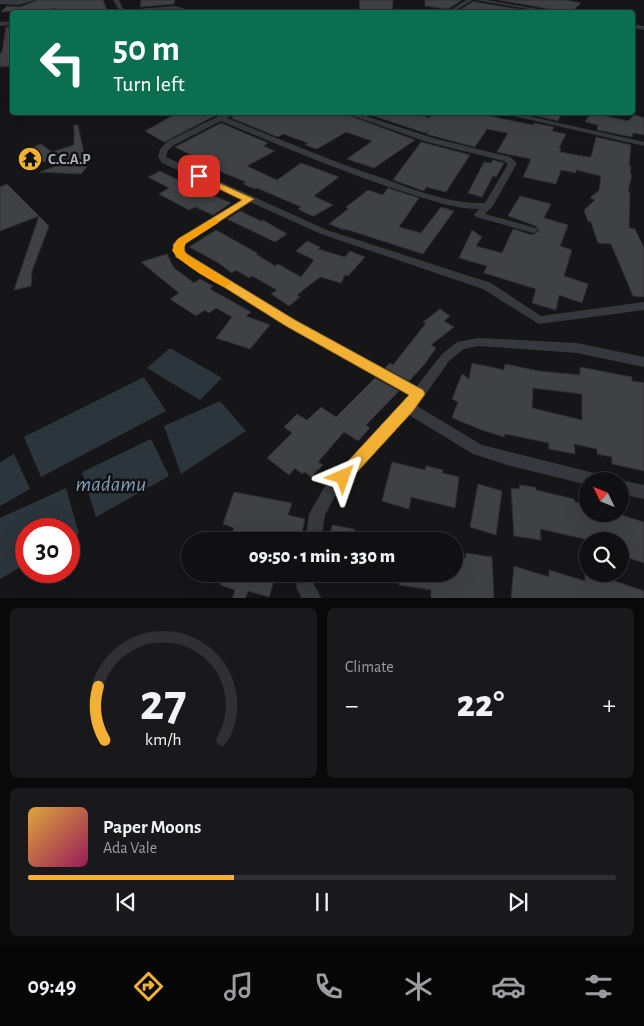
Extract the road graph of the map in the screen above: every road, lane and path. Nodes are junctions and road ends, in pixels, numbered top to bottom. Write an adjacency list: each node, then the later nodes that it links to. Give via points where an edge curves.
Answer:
1 (33, 0): 4 (street)
2 (470, 0): 7 (street)
3 (478, 0): 8 (street)
4 (0, 2)
5 (147, 10): 6 (street)
6 (182, 10)
7 (453, 10)
8 (540, 10)
9 (229, 115): 12 (street)
10 (354, 115): 15 (street, via 430,140 511,161 513,163)
11 (513, 115): 13 (street)
12 (222, 119): 14 (street, via 171,144 164,149 162,157); 15 (street, via 394,186 446,201)
13 (644, 144)
14 (249, 199): 17 (street, via 324,232 486,286 539,320); 19 (street, via 182,241 178,245 180,254 290,323)
15 (485, 207): 16 (street, via 479,215)
16 (533, 230)
17 (644, 306)
18 (644, 362): 19 (street, via 576,348 478,342 461,345 446,357)
19 (418, 394): 20 (street)
20 (408, 408): 21 (street, via 478,450); 24 (street, via 330,491 317,514)
21 (579, 476)
22 (629, 489): 23 (street)
23 (644, 492)
24 (314, 532)
25 (306, 582): 26 (street, via 305,587)
26 (313, 598)

